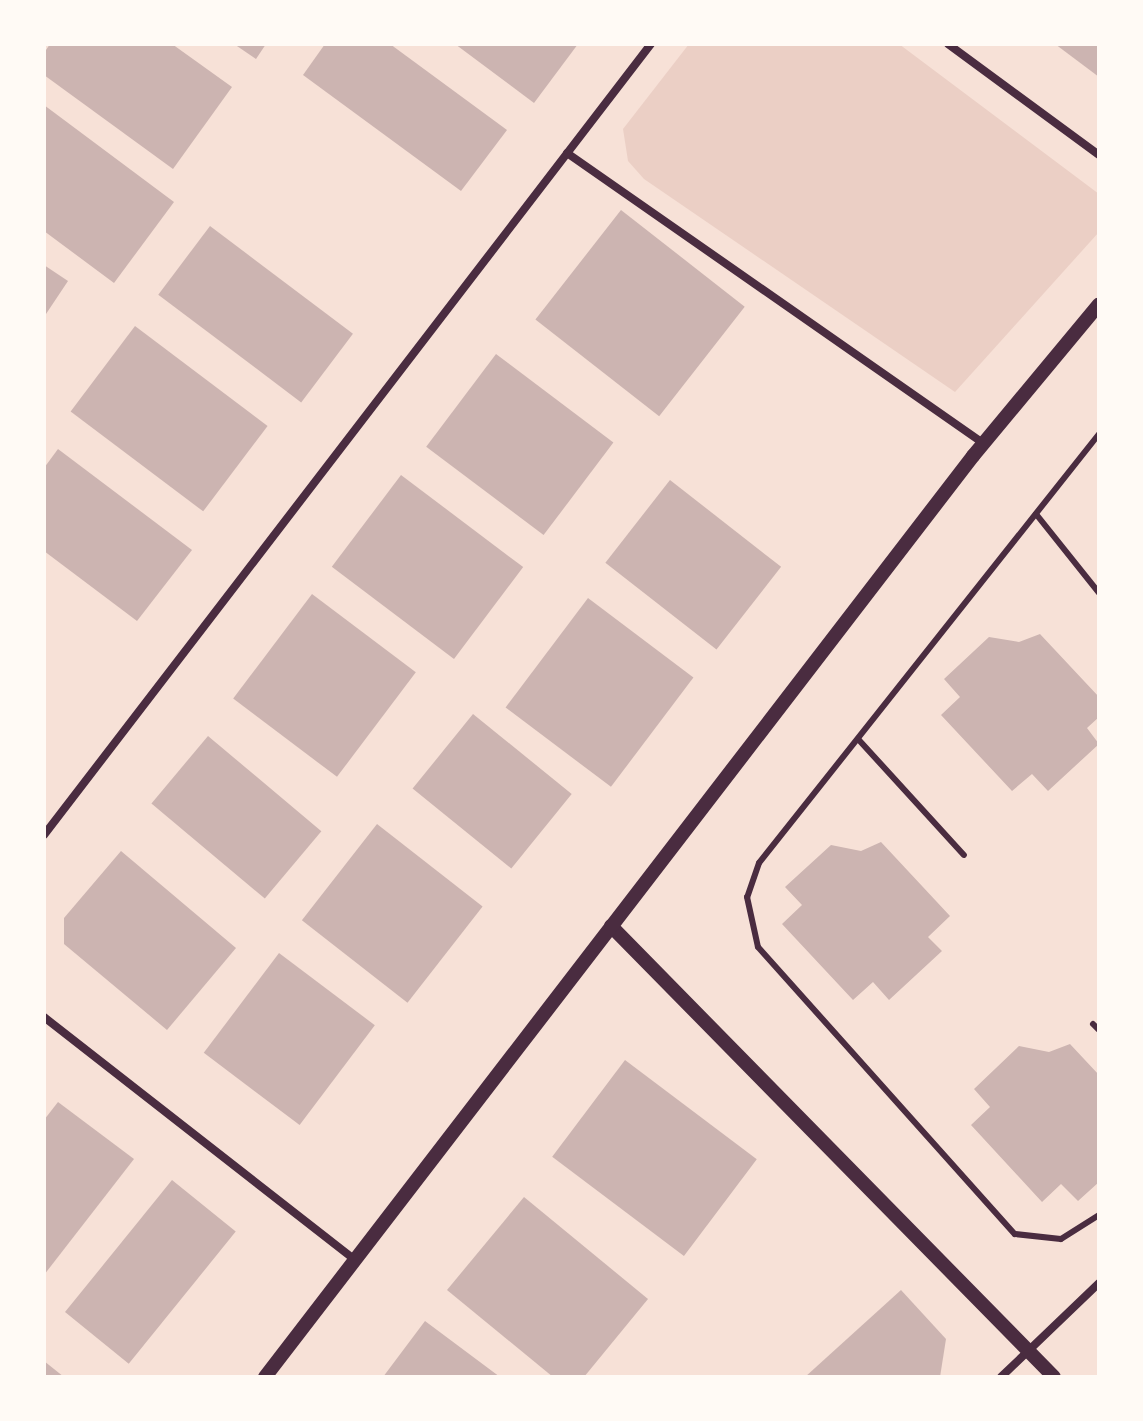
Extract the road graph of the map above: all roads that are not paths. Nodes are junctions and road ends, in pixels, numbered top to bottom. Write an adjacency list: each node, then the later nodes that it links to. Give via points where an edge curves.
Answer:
1 (651, 44): 3 (street)
2 (948, 44): 4 (street)
3 (567, 153): 7 (street); 11 (street)
4 (1099, 155)
5 (1099, 304): 7 (street)
6 (1099, 434): 8 (lane)
7 (983, 443): 13 (street)
8 (1036, 514): 9 (lane); 10 (lane)
9 (1099, 593)
10 (858, 739): 12 (lane); 17 (lane, via 750,879 747,916 758,947 1015,1234 1061,1239)
11 (44, 835)
12 (964, 855)
13 (611, 926): 18 (street); 20 (street)
14 (44, 1017): 18 (street)
15 (1093, 1024): 16 (lane)
16 (1099, 1030)
17 (1099, 1215)
18 (354, 1259): 21 (street)
19 (1099, 1283): 20 (street)
20 (1026, 1349): 22 (street); 23 (street)
21 (265, 1377)
22 (1001, 1377)
23 (1054, 1377)

